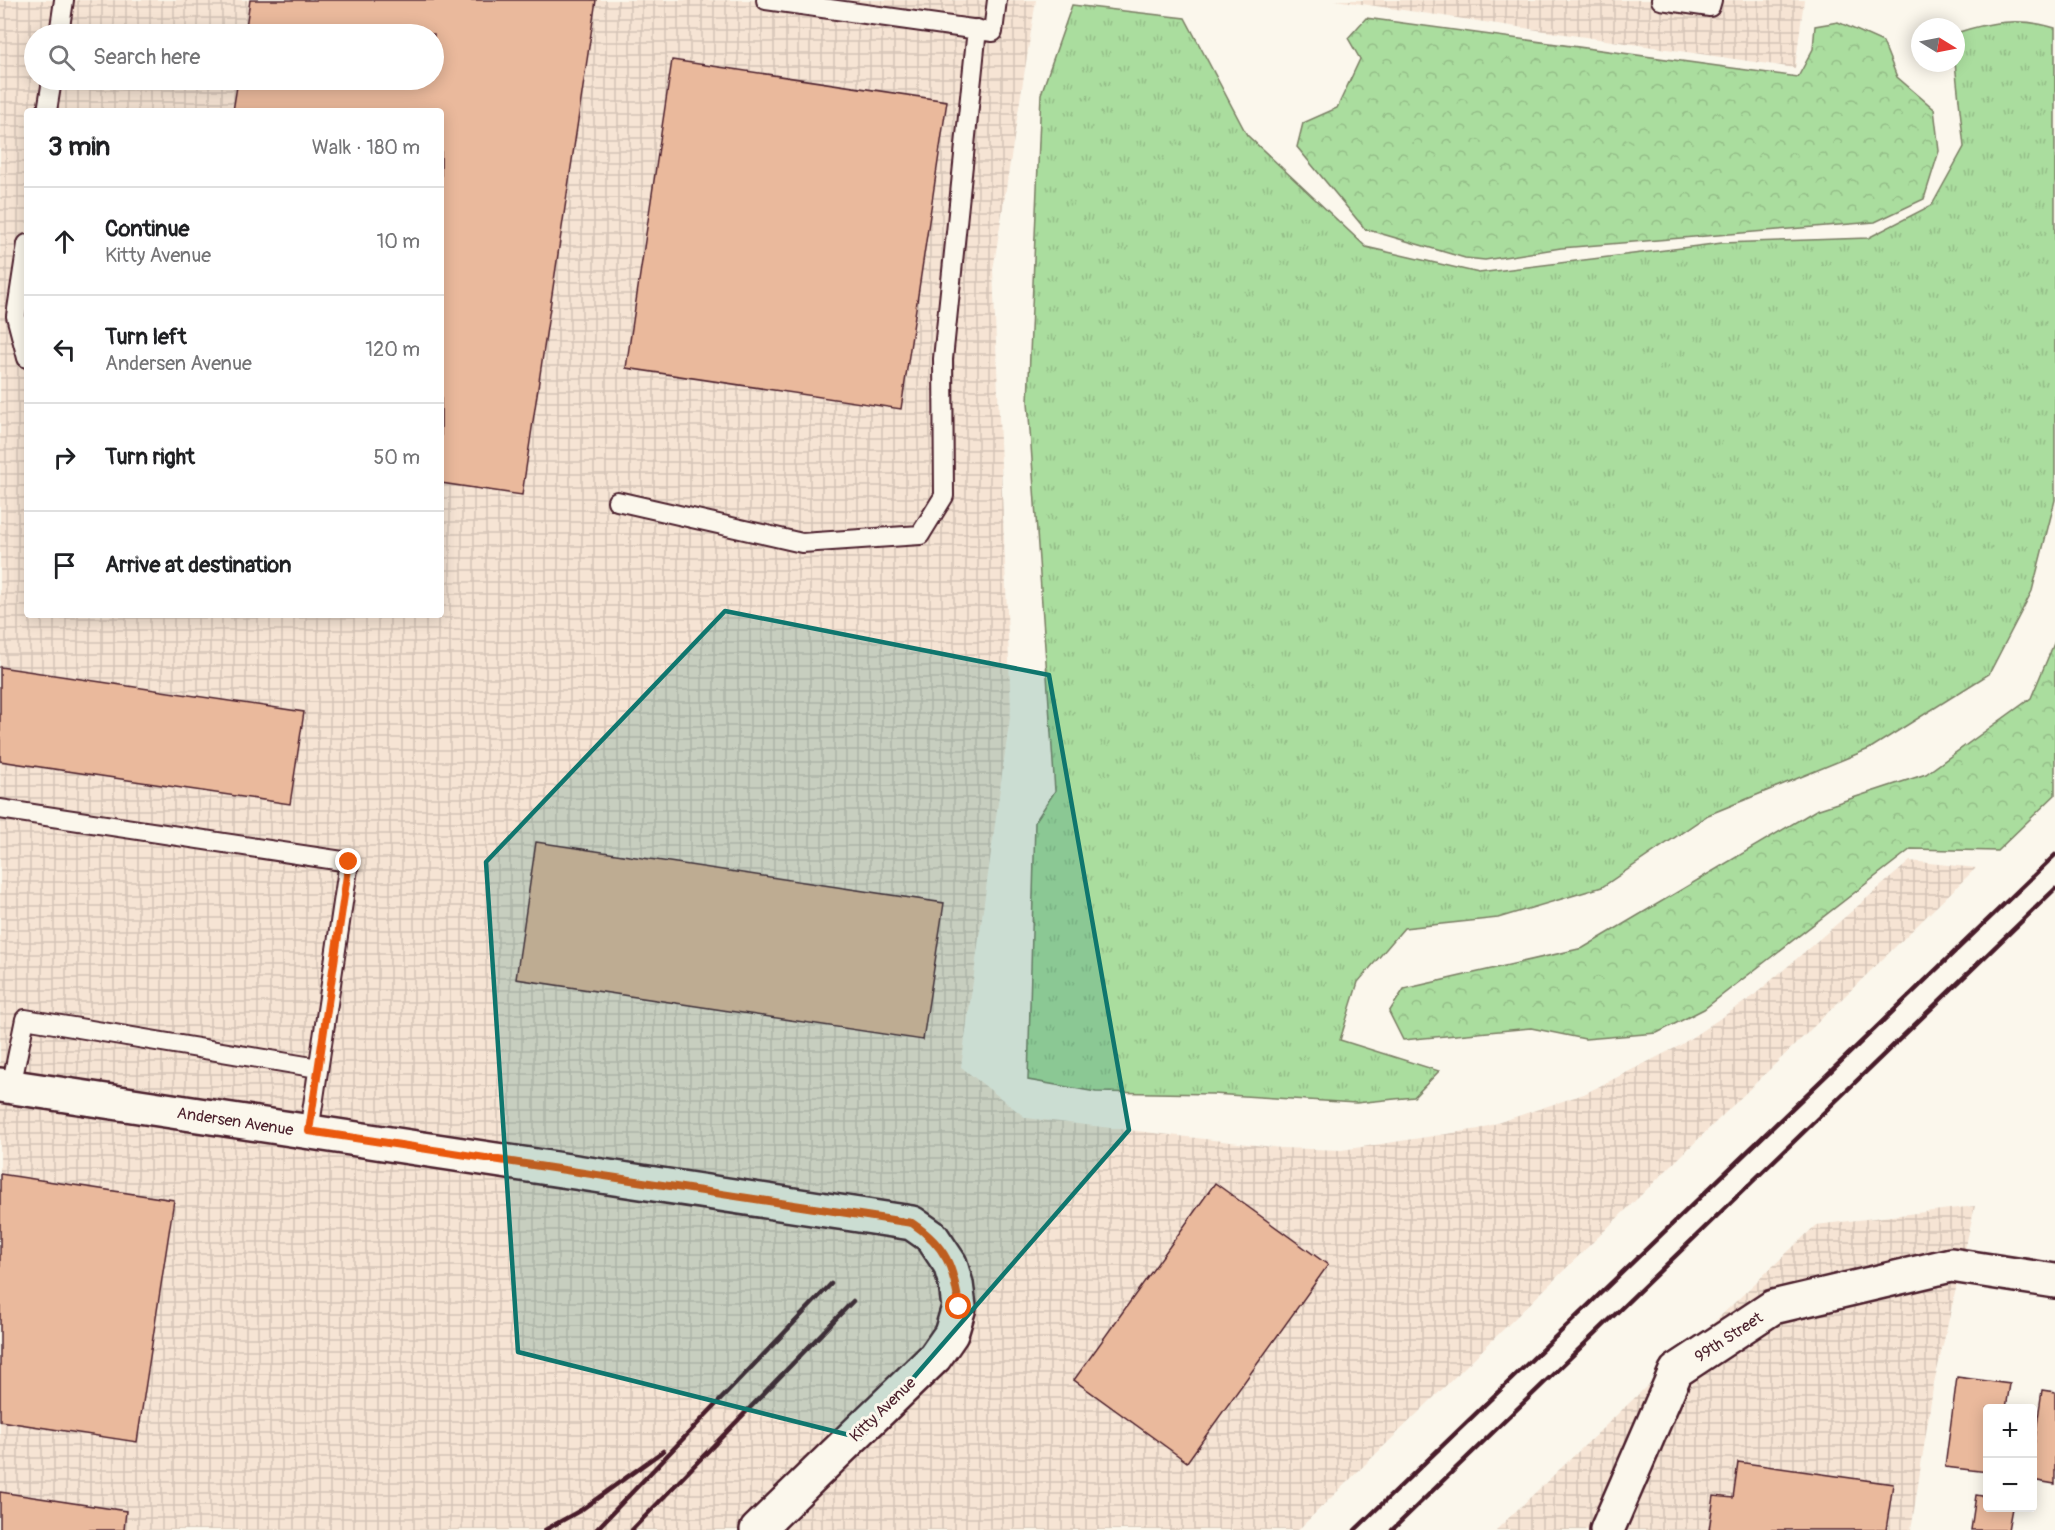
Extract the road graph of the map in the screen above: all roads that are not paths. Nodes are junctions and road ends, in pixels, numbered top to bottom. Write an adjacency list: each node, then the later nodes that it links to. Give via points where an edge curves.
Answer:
1 (64, 0): 6 (lane)
2 (766, 0): 7 (lane)
3 (998, 0): 7 (lane, via 993,32)
4 (1661, 0): 5 (lane, via 1710,7)
5 (1712, 0)
6 (60, 24)
7 (976, 29): 12 (lane, via 943,360 944,496 920,535 802,543)
8 (50, 90): 9 (lane)
9 (47, 108)
10 (24, 264): 11 (lane, via 16,316)
11 (24, 347)
12 (617, 501)
13 (0, 809): 14 (lane, via 349,862)
14 (318, 1068): 15 (lane, via 25,1019); 16 (lane)
15 (5, 1086): 16 (street, Andersen Avenue)
16 (309, 1131): 17 (street, Andersen Avenue, via 885,1217 912,1223 932,1237)
17 (950, 1264): 19 (street, Kitty Avenue, via 959,1307 951,1334 935,1358)
18 (2055, 1281): 20 (street, 99th Street, via 1951,1265 1773,1307 1676,1371)
19 (757, 1530)
20 (1606, 1530)

